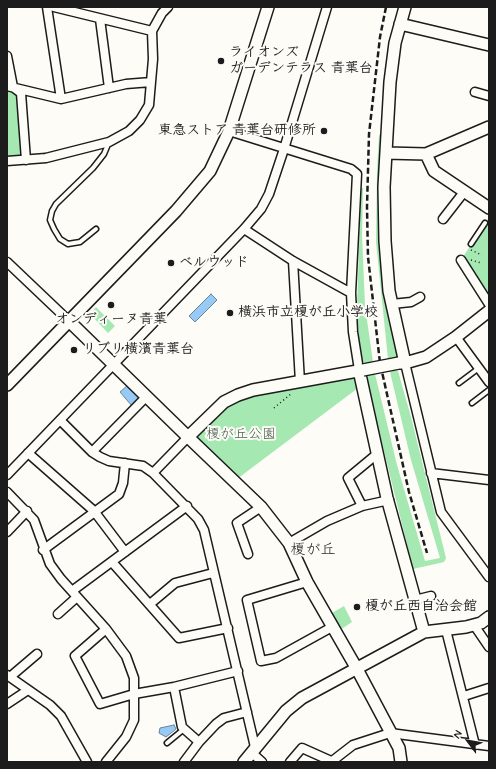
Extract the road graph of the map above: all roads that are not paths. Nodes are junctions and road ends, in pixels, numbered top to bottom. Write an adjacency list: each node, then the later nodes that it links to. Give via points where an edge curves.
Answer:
1 (47, 7): 17 (street)
2 (54, 7): 7 (street)
3 (168, 7): 9 (street)
4 (268, 7): 19 (street)
5 (327, 7): 21 (street)
6 (405, 7): 8 (street)
7 (100, 19): 9 (street); 14 (street)
8 (400, 24): 10 (street); 22 (street, via 390,82)
9 (152, 31): 12 (street)
10 (489, 45)
11 (7, 56): 13 (street)
12 (151, 82): 14 (street); 20 (street, via 149,105 140,120 129,132)
13 (10, 87): 17 (street); 24 (street, via 21,93)
14 (109, 88): 17 (street)
15 (475, 92): 16 (street)
16 (489, 96)
17 (61, 99)
18 (489, 127): 23 (street)
19 (229, 131): 21 (street); 41 (street, via 210,170 190,196)
20 (109, 142): 24 (street, via 46,158); 30 (lane, via 104,154 93,168 56,204 50,220 60,239 68,244 80,242)
21 (284, 149): 31 (street, via 269,194 261,209); 36 (street, via 357,174)
22 (386, 153): 23 (street); 38 (street, via 385,241)
23 (426, 154): 26 (street, via 434,171)
24 (26, 160): 25 (street)
25 (7, 161)
26 (464, 192): 27 (street); 28 (street)
27 (489, 208)
28 (444, 219)
29 (485, 223): 32 (lane)
30 (96, 229)
31 (244, 229): 34 (street); 44 (street)
32 (471, 244)
33 (461, 260): 39 (street)
34 (293, 261): 36 (street); 47 (street)
35 (7, 262): 41 (street)
36 (351, 293): 46 (street, via 353,332)
37 (420, 296): 38 (street, via 411,302)
38 (392, 304): 43 (street)
39 (489, 304)
40 (489, 311): 42 (street)
41 (69, 321): 44 (street); 50 (street)
42 (456, 337): 43 (street, via 426,357); 45 (street)
43 (402, 363): 46 (street, bridge); 61 (street)
44 (113, 365): 52 (street); 54 (street)
45 (479, 368): 48 (street); 49 (lane)
46 (361, 370): 47 (street); 58 (street)
47 (300, 382): 55 (street, via 238,395 224,402)
48 (489, 382)
49 (459, 383)
50 (7, 385)
51 (489, 390): 53 (lane)
52 (146, 397): 55 (street); 56 (street)
53 (472, 403)
54 (60, 420): 56 (street); 57 (street)
55 (188, 437): 60 (street); 68 (street)
56 (92, 452): 59 (street, via 109,461)
57 (28, 453): 62 (street); 70 (street)
58 (377, 454): 65 (street); 67 (street, via 348,478)
59 (125, 463): 60 (street, via 143,466); 70 (street, via 119,494)
60 (153, 473): 66 (street)
61 (431, 473): 63 (street); 77 (street, via 442,512)
62 (7, 475)
63 (489, 480)
64 (7, 492): 69 (street)
65 (389, 500): 67 (street); 83 (street)
66 (187, 506): 74 (street); 78 (street, via 204,530)
67 (362, 506): 72 (street, via 327,521)
68 (261, 507): 72 (street); 75 (street, via 237,523)
69 (27, 511): 71 (street); 73 (street, via 34,520)
70 (95, 513): 73 (street); 74 (street)
71 (7, 532)
72 (290, 543): 80 (street)
73 (44, 550): 81 (street, via 50,564)
74 (125, 552): 76 (street)
75 (248, 554)
76 (112, 562): 81 (street); 84 (street)
77 (486, 568): 79 (street)
78 (213, 573): 84 (street, via 175,582); 89 (street)
79 (489, 578)
80 (307, 582): 88 (street); 88 (street, via 247,600 262,661 276,658)
81 (75, 594): 85 (street); 90 (street)
82 (431, 596): 83 (street)
83 (415, 600): 92 (street)
84 (150, 604): 89 (street, via 179,638)
85 (58, 614)
86 (489, 617): 87 (street)
87 (474, 625): 91 (street); 93 (street)
88 (332, 627): 95 (street)
89 (228, 628): 96 (street)
90 (106, 629): 101 (street, via 126,656 134,678); 101 (street, via 75,656 100,704)
91 (446, 630): 92 (street); 102 (street)
92 (424, 632): 95 (street)
93 (489, 647)
94 (37, 654): 97 (street)
95 (357, 669): 106 (street); 111 (street, via 294,704)
96 (238, 671): 98 (street); 104 (street)
97 (8, 676): 100 (street)
98 (174, 687): 101 (street); 105 (street)
99 (489, 688): 102 (street)
100 (28, 690): 103 (street); 112 (street, via 61,716)
101 (134, 694): 113 (street, via 134,720)
102 (464, 696): 109 (street)
103 (7, 704)
104 (247, 712): 107 (street, via 224,718); 111 (street)
105 (184, 728): 107 (street); 108 (lane)
106 (390, 733): 109 (street); 118 (street, via 353,745); 119 (street, via 399,748)
107 (200, 742): 114 (street)
108 (167, 743)
109 (475, 745): 110 (street)
110 (489, 746)
111 (253, 750): 115 (street); 116 (street)
112 (87, 762)
113 (106, 762)
114 (184, 762)
115 (244, 762)
116 (262, 762)
117 (290, 762): 118 (street, via 302,748)
118 (331, 762)
119 (401, 762)

